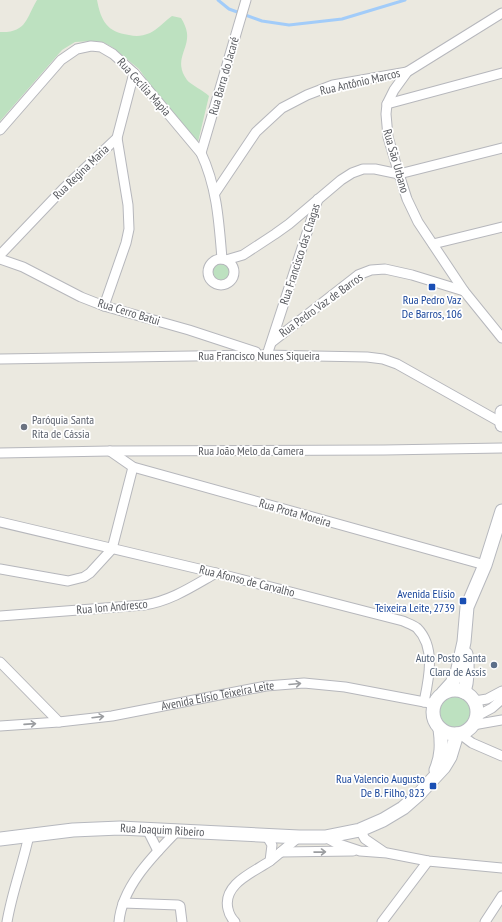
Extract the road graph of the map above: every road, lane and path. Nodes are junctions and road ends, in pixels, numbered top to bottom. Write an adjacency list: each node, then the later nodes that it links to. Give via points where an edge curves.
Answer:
1 (246, 0): 10 (street, Rua Barra do Jacaré)
2 (502, 13): 3 (street, Rua São Urbano)
3 (407, 72): 6 (street, Rua São Urbano); 12 (street, Rua Antônio Marcos, via 333,85 282,108 256,132)
4 (134, 73): 7 (street, Rua Cecília Mapia, via 101,47 77,49 61,60); 8 (street, Rua Regina Maria); 10 (street, Rua Cecília Mapia)
5 (502, 74): 6 (street)
6 (388, 104): 11 (street, Rua São Urbano, via 386,125)
7 (0, 130)
8 (117, 138): 16 (street, Rua Regina Maria, via 63,189); 19 (street, via 128,205 128,229)
9 (502, 148): 11 (street)
10 (201, 153): 12 (street, Rua Cecília Mapia)
11 (399, 174): 13 (street, Rua Cecília Mapia, via 363,169 341,180); 15 (street, Rua São Urbano, via 418,222)
12 (215, 193): 13 (street, Rua Cecília Mapia, via 224,259 243,255 256,247)
13 (319, 198): 21 (street, Rua Francisco das Chagas)
14 (502, 226): 15 (street)
15 (433, 244): 18 (street, Rua São Urbano)
16 (0, 255)
17 (0, 259): 19 (street, Rua Cerro Batui, via 23,267)
18 (464, 291): 20 (street, Rua São Urbano); 21 (street, Rua Pedro Vaz de Barros, via 386,269 371,270 358,275)
19 (104, 306): 22 (street, Rua Cerro Batui)
20 (502, 338)
21 (272, 342): 22 (street, Rua Francisco das Chagas)
22 (265, 355): 23 (street, Rua Francisco Nunes Siqueira); 25 (street, Rua Francisco Nunes Siqueira, via 383,359 397,364)
23 (0, 359)
24 (502, 412): 25 (main road)
25 (502, 424)
26 (502, 448): 27 (street, Rua João Melo da Camera)
27 (110, 451): 28 (street, Rua João Melo da Camera); 29 (street, Rua Prota Moreira)
28 (0, 453)
29 (133, 467): 32 (street); 33 (street, Rua Prota Moreira)
30 (502, 511): 33 (main road)
31 (0, 522): 32 (street, Rua Afonso de Carvalho)
32 (112, 549): 34 (street, via 90,573 75,580 68,581); 35 (street, Rua Afonso de Carvalho)
33 (485, 565): 37 (main road, via 467,607)
34 (0, 569)
35 (216, 574): 36 (street, Rua Ion Andresco, via 157,603); 44 (street, Rua Afonso de Carvalho, via 403,621 416,627 424,637 429,653)
36 (0, 616)
37 (464, 642): 40 (main road, via 467,683); 41 (main road, via 457,673)
38 (0, 662): 47 (street)
39 (502, 691): 42 (street)
40 (464, 692): 41 (main road, via 453,690); 42 (main road)
41 (443, 693): 44 (main road)
42 (481, 700): 43 (street); 46 (main road)
43 (501, 702): 46 (street)
44 (429, 703): 47 (street, Avenida Elísio Teixeira Leite, one-way to 44, via 112,716 266,686 304,683 345,687); 49 (main road)
45 (502, 720): 46 (street)
46 (475, 721): 50 (main road, via 470,729)
47 (59, 722): 48 (street, Avenida Elísio Teixeira Leite, one-way to 47)
48 (0, 726)
49 (440, 729): 50 (main road, via 451,734); 52 (main road, via 441,754)
50 (459, 734): 51 (street, via 472,743); 52 (main road, via 450,757)
51 (502, 756)
52 (434, 777): 55 (main road, via 403,808)
53 (147, 829): 54 (main road, Rua Joaquim Ribeiro); 56 (main road, Rua Joaquim Ribeiro, via 73,830); 61 (street)
54 (178, 830): 57 (main road, Rua Joaquim Ribeiro); 61 (street)
55 (360, 830): 59 (main road, Rua Joaquim Ribeiro); 64 (street, Rua Joaquim Ribeiro, via 365,839)
56 (29, 835): 60 (main road, Rua Joaquim Ribeiro); 70 (street)
57 (266, 835): 58 (main road, Rua Joaquim Ribeiro); 66 (street, via 272,845)
58 (299, 837): 59 (main road, Rua Joaquim Ribeiro); 63 (street)
59 (325, 837): 62 (street, Rua Joaquim Ribeiro)
60 (0, 839)
61 (158, 851): 69 (street, via 138,876)
62 (360, 851): 63 (street, one-way to 62); 64 (street, Rua Joaquim Ribeiro)
63 (281, 852): 66 (street)
64 (387, 853): 65 (street, Rua Joaquim Ribeiro)
65 (428, 860): 67 (street, Rua Joaquim Ribeiro); 74 (street)
66 (270, 861): 73 (street, via 233,887 227,905)
67 (502, 868)
68 (502, 896): 75 (street)
69 (123, 903): 71 (street); 72 (street, via 178,905)
70 (7, 922)
71 (119, 922)
72 (182, 922)
73 (235, 922)
74 (382, 922)
75 (485, 922)

